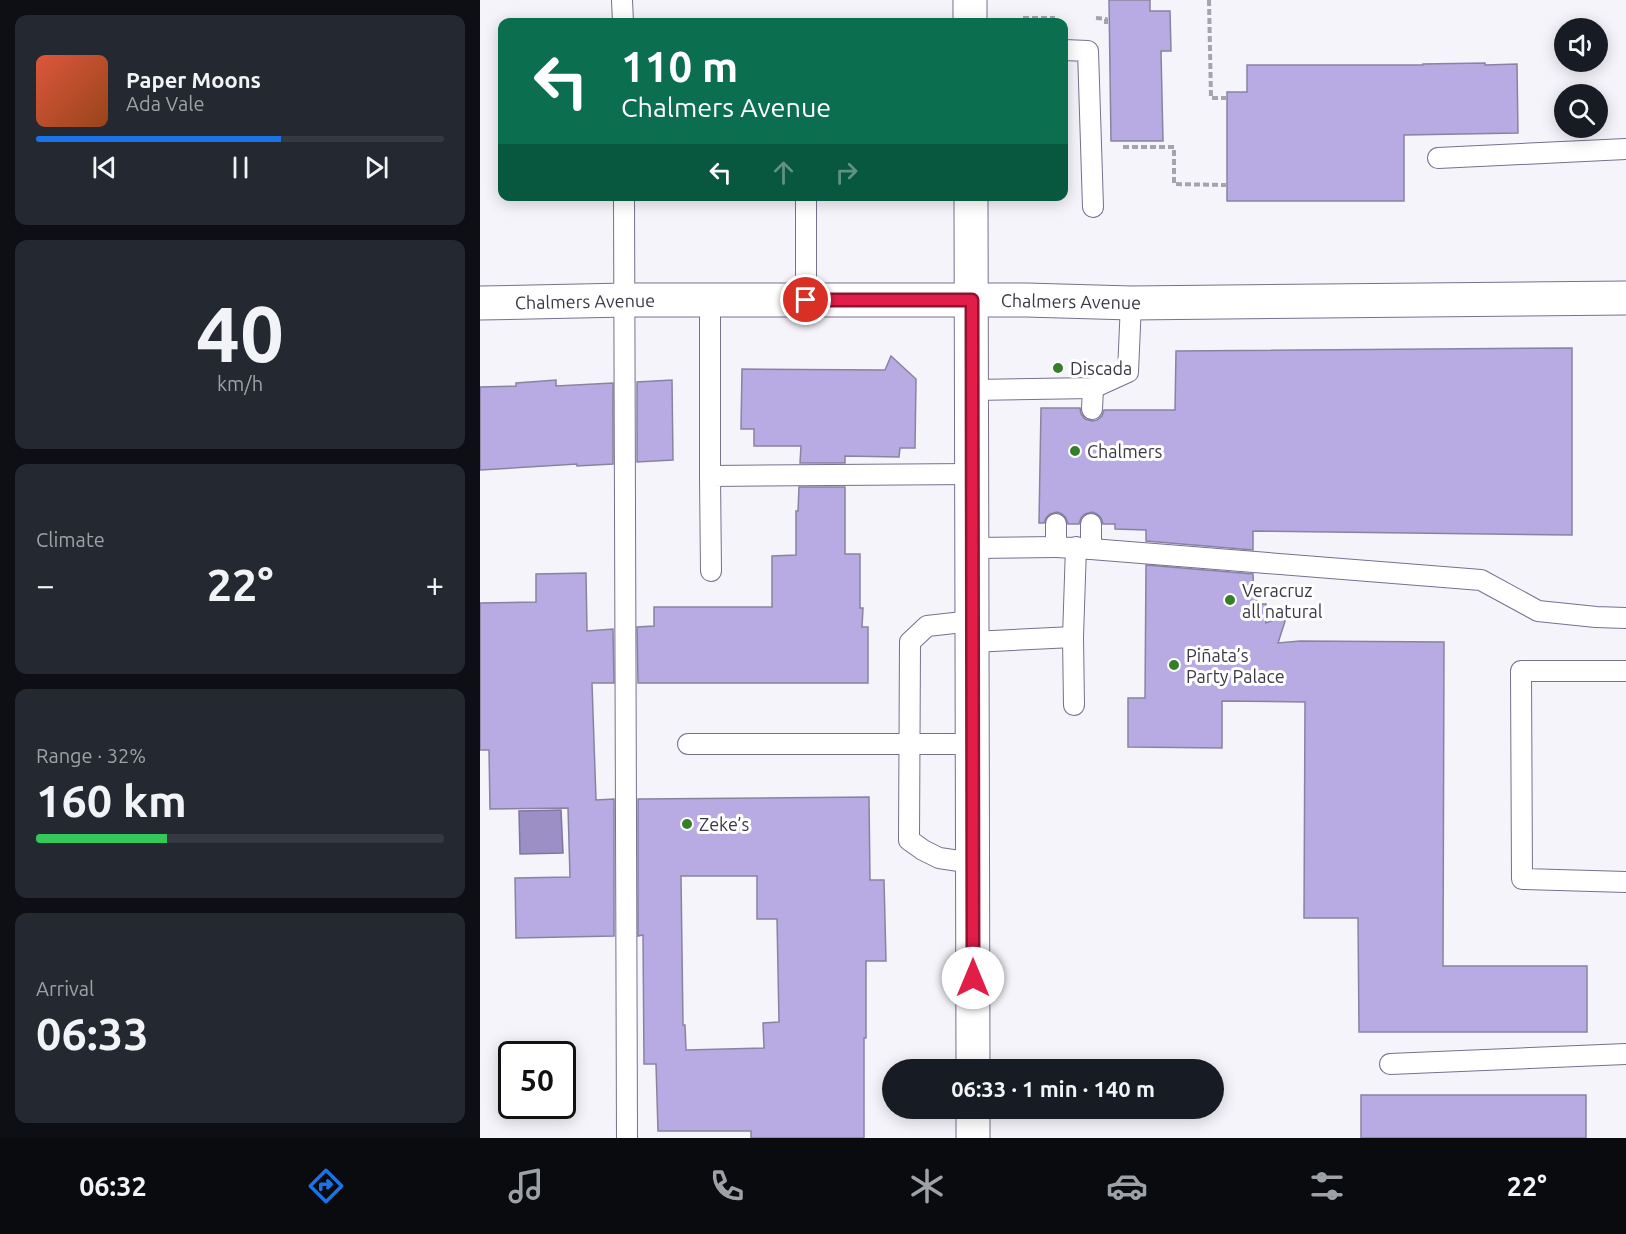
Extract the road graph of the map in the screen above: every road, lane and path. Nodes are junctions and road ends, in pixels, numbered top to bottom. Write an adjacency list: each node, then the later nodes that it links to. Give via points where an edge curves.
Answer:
1 (622, 0): 4 (lane)
2 (970, 0): 5 (street)
3 (1209, 0): 7 (path, via 1211,98)
4 (622, 18)
5 (970, 18)
6 (1068, 50): 13 (lane, via 1088,51)
7 (1227, 98)
8 (1626, 149): 9 (lane)
9 (1438, 158)
10 (624, 201): 15 (lane)
11 (806, 201): 17 (lane)
12 (971, 201): 18 (street)
13 (1093, 207)
14 (1626, 298): 20 (street, Chalmers Avenue)
15 (626, 300): 16 (street, Chalmers Avenue); 19 (street, Chalmers Avenue); 46 (lane)
16 (710, 300): 17 (street, Chalmers Avenue); 25 (lane)
17 (806, 300): 18 (street, Chalmers Avenue)
18 (972, 300): 20 (street, Chalmers Avenue); 22 (street)
19 (480, 303)
20 (1131, 303): 21 (lane, via 1128,372)
21 (1093, 388): 22 (lane, via 1058,398); 23 (lane)
22 (972, 390): 24 (street)
23 (1092, 409)
24 (972, 474): 25 (lane); 29 (street)
25 (710, 476): 31 (lane)
26 (1056, 524): 28 (lane)
27 (1091, 524): 30 (lane)
28 (1056, 547): 29 (lane); 30 (lane)
29 (972, 548): 33 (street)
30 (1083, 548): 32 (lane, via 1481,580 1538,611); 34 (lane)
31 (711, 571)
32 (1626, 618)
33 (972, 631): 34 (lane); 37 (lane, via 927,626 910,642); 39 (street)
34 (1073, 637): 36 (lane)
35 (1626, 671): 41 (lane, via 1521,671 1521,879)
36 (1074, 705)
37 (909, 743): 38 (lane); 39 (lane); 40 (lane, via 909,840 939,858)
38 (688, 744)
39 (972, 744): 40 (street)
40 (973, 863): 43 (street)
41 (1626, 882)
42 (1626, 1054): 44 (lane)
43 (973, 1059)
44 (1390, 1064)
45 (973, 1119): 47 (street)
46 (627, 1138)
47 (973, 1138)

